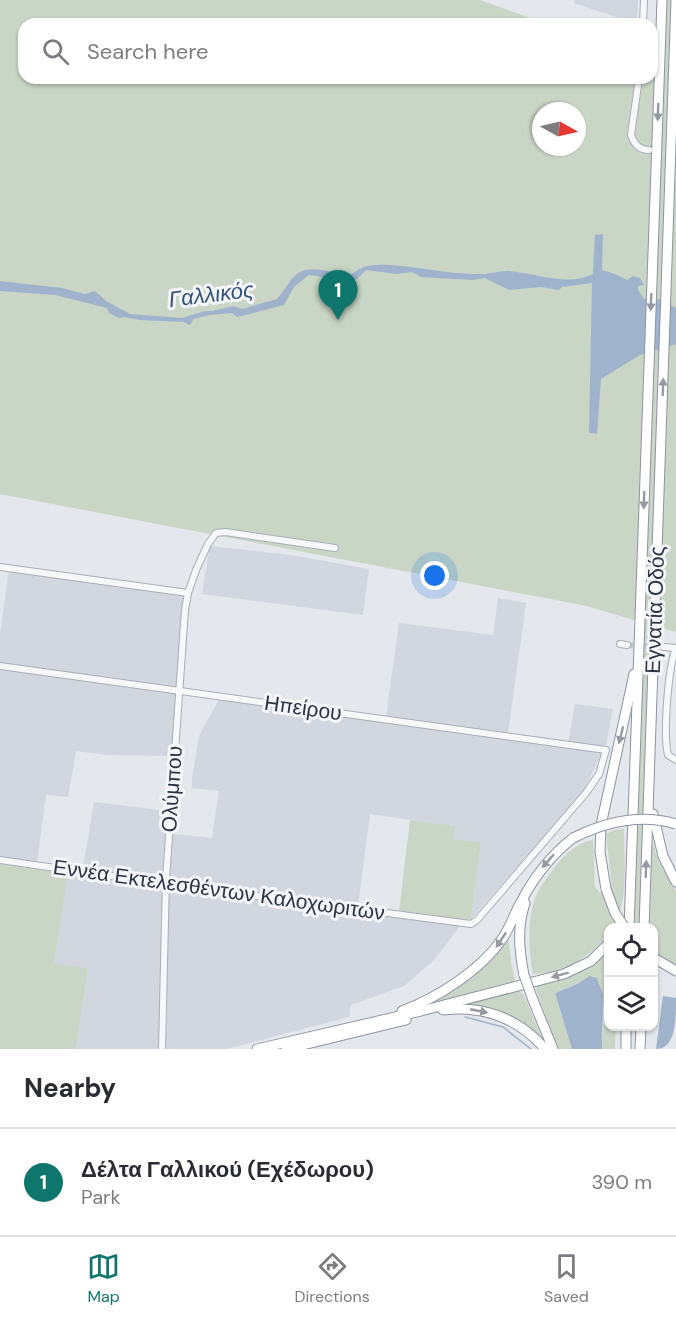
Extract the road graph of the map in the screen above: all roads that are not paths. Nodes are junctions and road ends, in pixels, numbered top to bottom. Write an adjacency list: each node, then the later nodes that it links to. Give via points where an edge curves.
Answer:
1 (644, 0): 4 (street)
2 (662, 0): 5 (highway, Εγνατία Οδός)
3 (676, 0): 6 (highway, Εγνατία Οδός)
4 (642, 18)
5 (660, 53): 7 (highway); 13 (highway, Εγνατία Οδός, one-way to 13)
6 (674, 53): 8 (highway); 14 (highway, Εγνατία Οδός)
7 (658, 63)
8 (676, 69)
9 (638, 84): 10 (street, via 631,135 640,148)
10 (649, 150)
11 (650, 191): 13 (highway)
12 (675, 193): 14 (highway)
13 (654, 232): 19 (highway, Εγνατία Οδός, one-way to 19)
14 (668, 232): 23 (highway, Εγνατία Οδός, one-way to 14)
15 (335, 549): 17 (street, Ολύμπου, via 221,531 213,536)
16 (0, 567): 17 (street)
17 (188, 593): 21 (street, Ολύμπου)
18 (664, 647): 24 (street, via 676,648 667,726 668,755)
19 (638, 657): 27 (highway); 32 (highway, one-way to 32, bridge, via 600,825 606,889 615,913)
20 (0, 666): 21 (street, Ηπείρου)
21 (180, 691): 22 (street, Ηπείρου); 29 (street, Ολύμπου)
22 (606, 750): 29 (street, Εννέα Εκτελεσθέντων Καλοχωριτών, via 599,774 586,793 477,921 469,924)
23 (650, 752): 28 (highway, via 654,826); 34 (highway, one-way to 23)
24 (676, 760)
25 (676, 824): 30 (highway, one-way to 30, bridge, via 644,818 596,827 573,838 543,867)
26 (0, 860): 29 (street, Εννέα Εκτελεσθέντων Καλοχωριτών)
27 (630, 875): 31 (highway); 33 (highway)
28 (676, 882)
29 (166, 884): 41 (street, Ολύμπου)
30 (530, 889): 38 (highway, one-way to 38, via 494,950 472,972 408,1008); 45 (highway, bridge, via 522,912 519,948 524,975)
31 (621, 923)
32 (624, 923)
33 (627, 923)
34 (644, 923)
35 (604, 949): 38 (highway, one-way to 38, via 591,961 564,974)
36 (658, 961): 37 (highway)
37 (674, 971)
38 (375, 1020): 42 (highway)
39 (626, 1031): 46 (highway)
40 (641, 1031): 47 (highway)
41 (162, 1049)
42 (257, 1049)
43 (286, 1049): 44 (highway, one-way to 44, via 431,1012 467,1009 510,1020)
44 (545, 1049)
45 (553, 1049)
46 (626, 1049)
47 (640, 1049)

